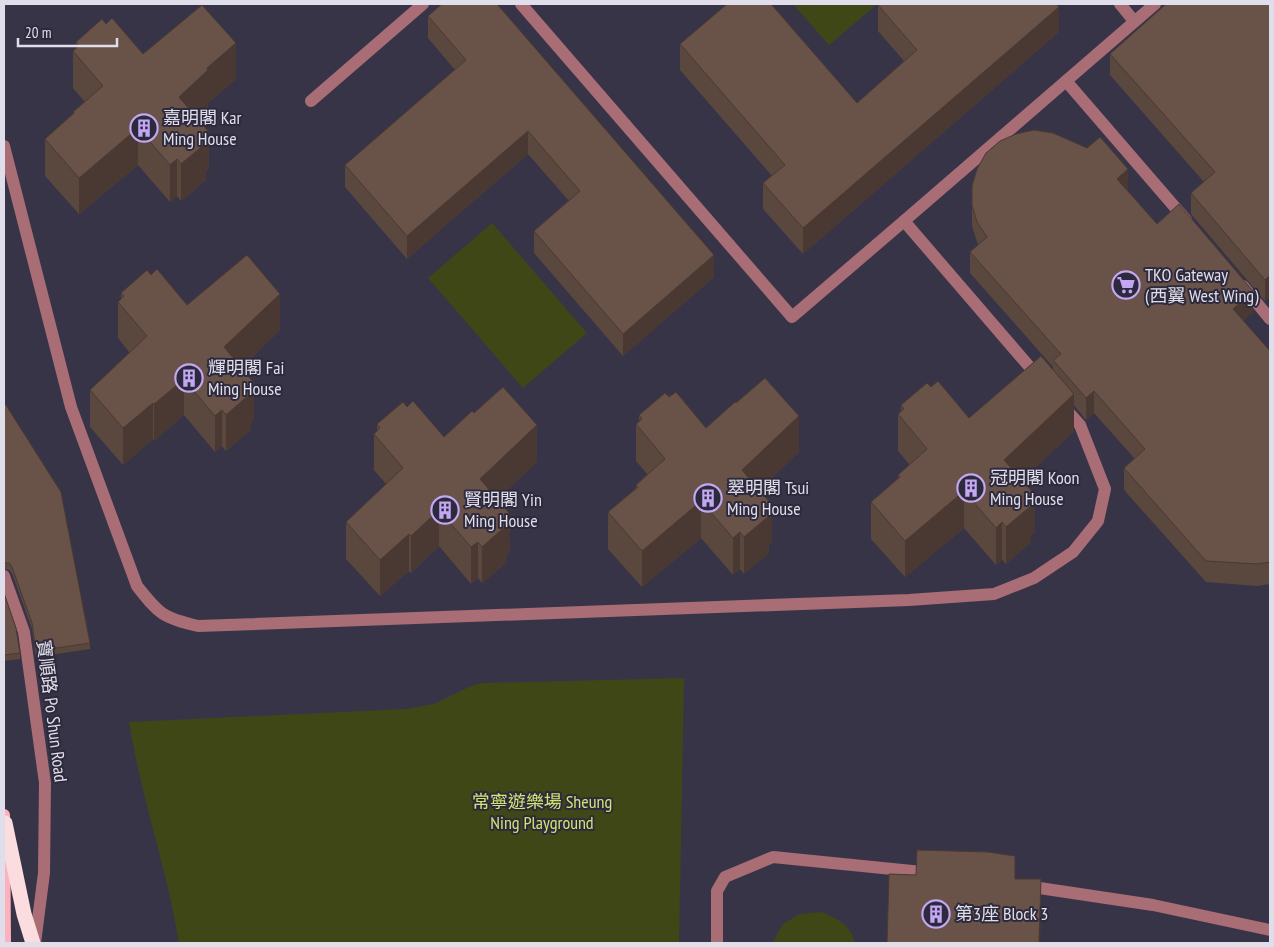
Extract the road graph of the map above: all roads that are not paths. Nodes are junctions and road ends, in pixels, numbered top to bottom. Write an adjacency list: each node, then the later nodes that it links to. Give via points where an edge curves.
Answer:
1 (423, 4): 7 (lane)
2 (522, 4): 9 (lane, via 792,317)
3 (1120, 4): 5 (lane)
4 (1154, 4): 5 (lane)
5 (1134, 21): 6 (lane)
6 (1066, 81): 9 (lane); 10 (lane)
7 (311, 100)
8 (4, 146): 9 (lane, via 74,416 137,586 155,610 174,620 198,626 909,600 994,594 1034,578 1073,552 1098,521 1105,489 1080,425)
9 (904, 221)
10 (1194, 230)
11 (1232, 274): 12 (lane)
12 (1270, 319)
13 (4, 576): 19 (lane, 寶順路 Po Shun Road, via 24,632 45,782 44,873)
14 (4, 819): 18 (main road); 19 (highway, via 24,914)
15 (940, 874): 20 (lane, via 773,857 725,877 717,891)
16 (1017, 885): 17 (lane, via 1153,906)
17 (1270, 930)
18 (4, 943)
19 (34, 943)
20 (717, 943)

